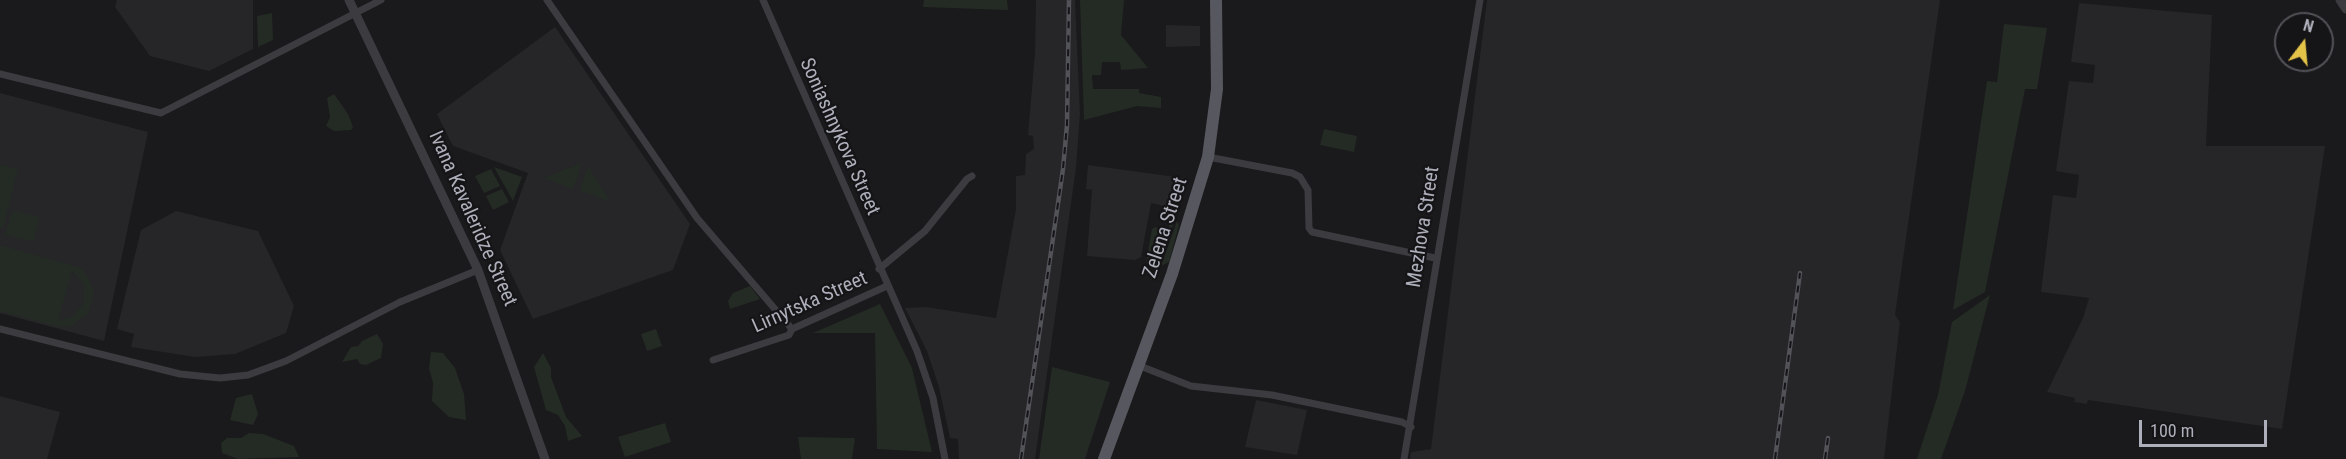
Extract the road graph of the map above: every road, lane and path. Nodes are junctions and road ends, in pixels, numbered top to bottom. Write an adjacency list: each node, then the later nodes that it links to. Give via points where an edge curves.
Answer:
1 (349, 0): 9 (street, Ivana Kavaleridze Street)
2 (381, 0): 9 (street)
3 (547, 0): 18 (street, via 697,218)
4 (763, 0): 14 (street, Soniashnykova Street)
5 (1216, 0): 11 (main road, Zelena Street, via 1217,89)
6 (1480, 0): 13 (street, Mezhova Street)
7 (2340, 0): 8 (street)
8 (2346, 9)
9 (356, 14): 10 (street, via 161,112); 15 (street, Ivana Kavaleridze Street)
10 (0, 74)
11 (1208, 157): 13 (street, via 1300,177 1308,190 1312,232); 20 (main road, Zelena Street)
12 (972, 176): 14 (street, Lirnytska Street, via 925,231)
13 (1435, 258): 21 (street, Mezhova Street)
14 (879, 269): 16 (street, Soniashnykova Street)
15 (478, 270): 17 (street, via 400,302 286,361 248,375 220,378 180,374); 22 (street, Ivana Kavaleridze Street)
16 (887, 286): 18 (street, Lirnytska Street); 23 (street, Soniashnykova Street, via 925,372)
17 (0, 329)
18 (792, 329): 19 (street, Lirnytska Street, via 789,335)
19 (713, 360)
20 (1140, 366): 21 (street, via 1191,386 1272,395); 24 (main road, Zelena Street)
21 (1411, 427): 25 (street, Mezhova Street)
22 (545, 459)
23 (945, 459)
24 (1104, 459)
25 (1404, 459)

